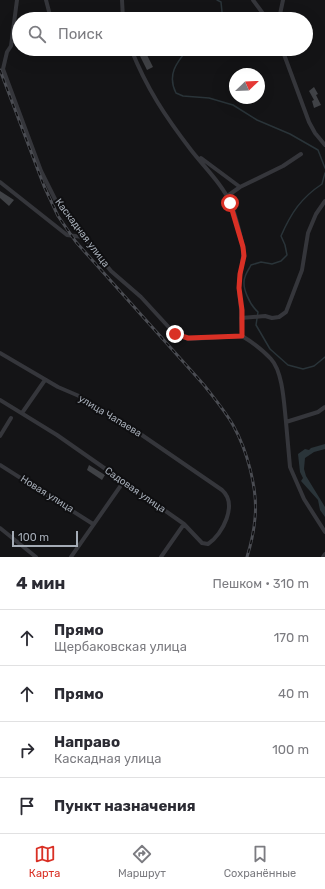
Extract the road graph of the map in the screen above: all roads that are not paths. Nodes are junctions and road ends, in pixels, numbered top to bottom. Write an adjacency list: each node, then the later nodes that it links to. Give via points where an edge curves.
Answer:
1 (17, 0): 6 (street, Каскадная улица)
2 (46, 0): 7 (street)
3 (122, 0): 8 (street)
4 (253, 0): 9 (street)
5 (283, 0): 10 (street)
6 (15, 12)
7 (49, 12)
8 (123, 12)
9 (262, 12)
10 (280, 12)
11 (12, 38): 21 (street, Каскадная улица, via 3,69 41,171 58,205)
12 (134, 56): 15 (street, via 156,101)
13 (285, 56): 14 (street, via 309,122)
14 (325, 144)
15 (192, 152): 18 (street); 19 (street, via 213,176)
16 (301, 154): 18 (street)
17 (0, 182): 21 (street, via 67,235)
18 (240, 187): 19 (street)
19 (226, 197): 22 (street, via 234,214 243,247 239,288)
20 (325, 201): 22 (street, via 308,233 302,270 286,312 272,318)
21 (84, 237): 23 (street, Каскадная улица, via 111,272 141,297 175,334 188,338)
22 (241, 318): 23 (street)
23 (242, 336): 30 (street, via 272,360 280,379)
24 (0, 353): 25 (street, улица Чапаева)
25 (45, 380): 28 (street); 34 (street, улица Чапаева, via 79,396 136,431)
26 (0, 400): 28 (street, Садовая улица)
27 (325, 408): 30 (street)
28 (22, 413): 33 (street, Садовая улица)
29 (11, 418): 31 (street)
30 (286, 422): 38 (street, via 290,466 304,499)
31 (0, 436)
32 (0, 465): 35 (street, Новая улица)
33 (124, 481): 35 (street); 36 (street, Садовая улица)
34 (216, 486): 36 (street, Садовая улица, via 225,493 230,503 224,523 214,540 208,544 202,543)
35 (93, 524): 41 (street)
36 (184, 524): 42 (street)
37 (0, 528): 40 (street)
38 (325, 532)
39 (325, 554): 43 (street)
40 (36, 557)
41 (71, 557)
42 (161, 557)
43 (322, 557)

